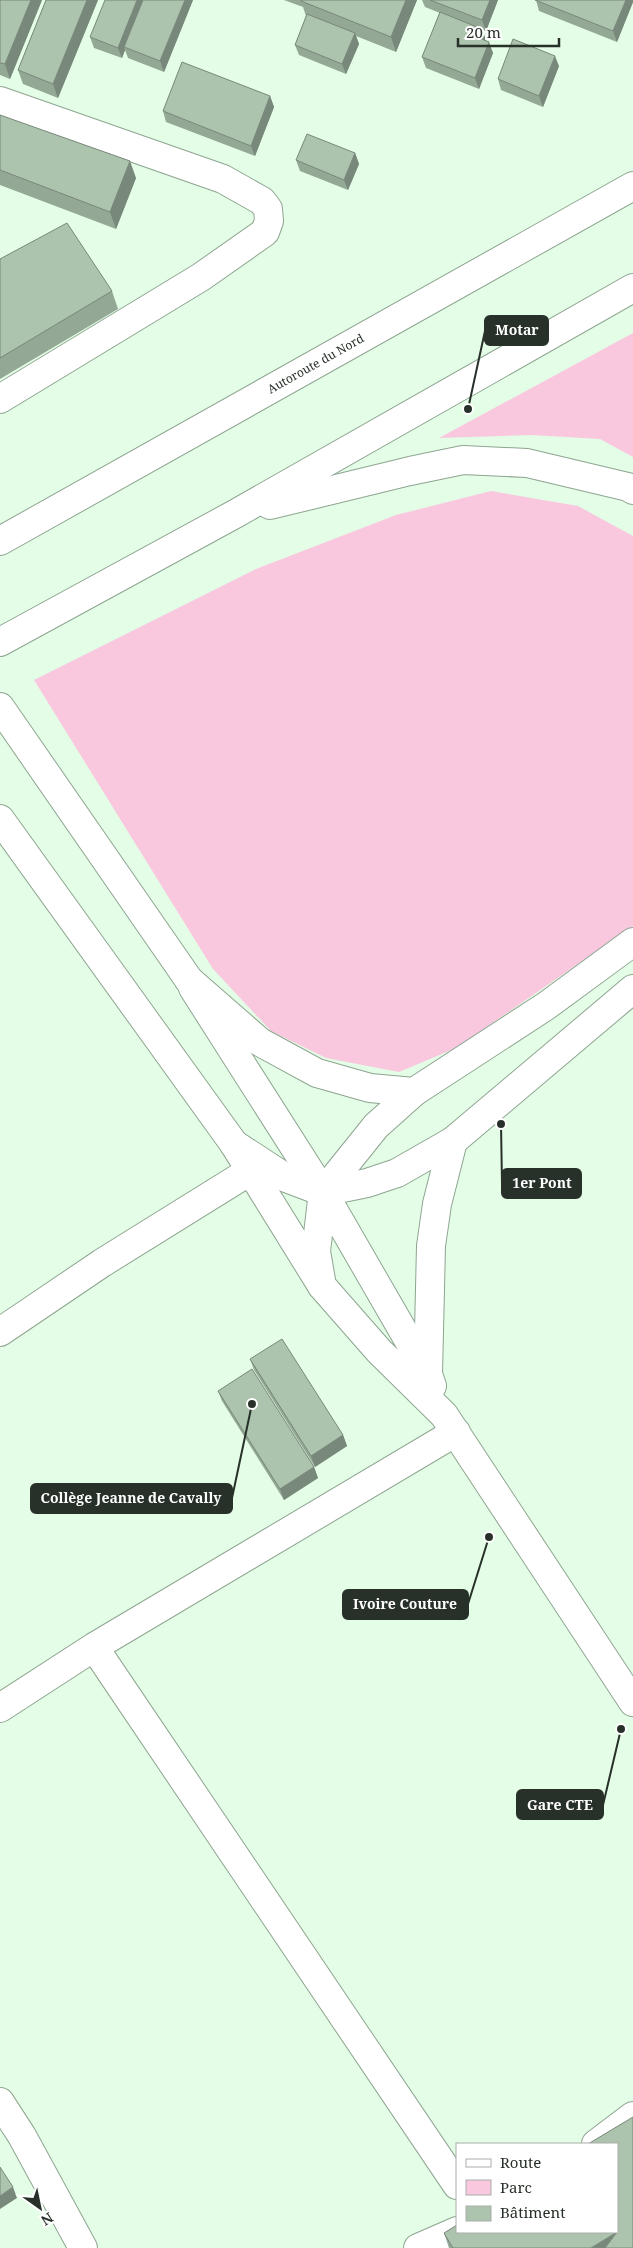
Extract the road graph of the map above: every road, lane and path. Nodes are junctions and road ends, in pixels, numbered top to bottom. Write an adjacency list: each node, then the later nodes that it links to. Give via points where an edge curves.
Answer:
1 (0, 100): 4 (main road, via 223,179 262,201 268,209 269,221 265,232 201,277)
2 (633, 186): 7 (main road, Autoroute du Nord)
3 (633, 288): 6 (main road)
4 (0, 399)
5 (633, 490): 6 (main road, via 527,463 463,460)
6 (234, 514): 8 (main road)
7 (0, 541)
8 (0, 642)
9 (0, 706): 12 (main road)
10 (0, 819): 16 (main road)
11 (633, 942): 14 (main road, via 546,1006)
12 (189, 980): 14 (main road, via 260,1042 317,1073 370,1088); 18 (main road)
13 (633, 988): 15 (main road)
14 (414, 1092): 18 (main road, via 376,1126)
15 (453, 1141): 18 (main road, via 397,1173); 21 (main road, via 437,1204 431,1246)
16 (234, 1144): 17 (main road); 18 (main road, via 286,1178)
17 (250, 1171): 19 (main road); 20 (main road, via 102,1263)
18 (323, 1192): 19 (main road, via 316,1251); 21 (main road)
19 (322, 1286): 22 (main road)
20 (0, 1332)
21 (428, 1374): 22 (main road)
22 (450, 1424): 23 (main road); 24 (main road)
23 (94, 1646): 25 (main road); 29 (main road)
24 (633, 1702)
25 (0, 1708)
26 (0, 2102): 31 (main road)
27 (633, 2116): 28 (main road)
28 (597, 2143)
29 (456, 2184)
30 (456, 2231): 32 (main road)
31 (84, 2248)
32 (418, 2248)

